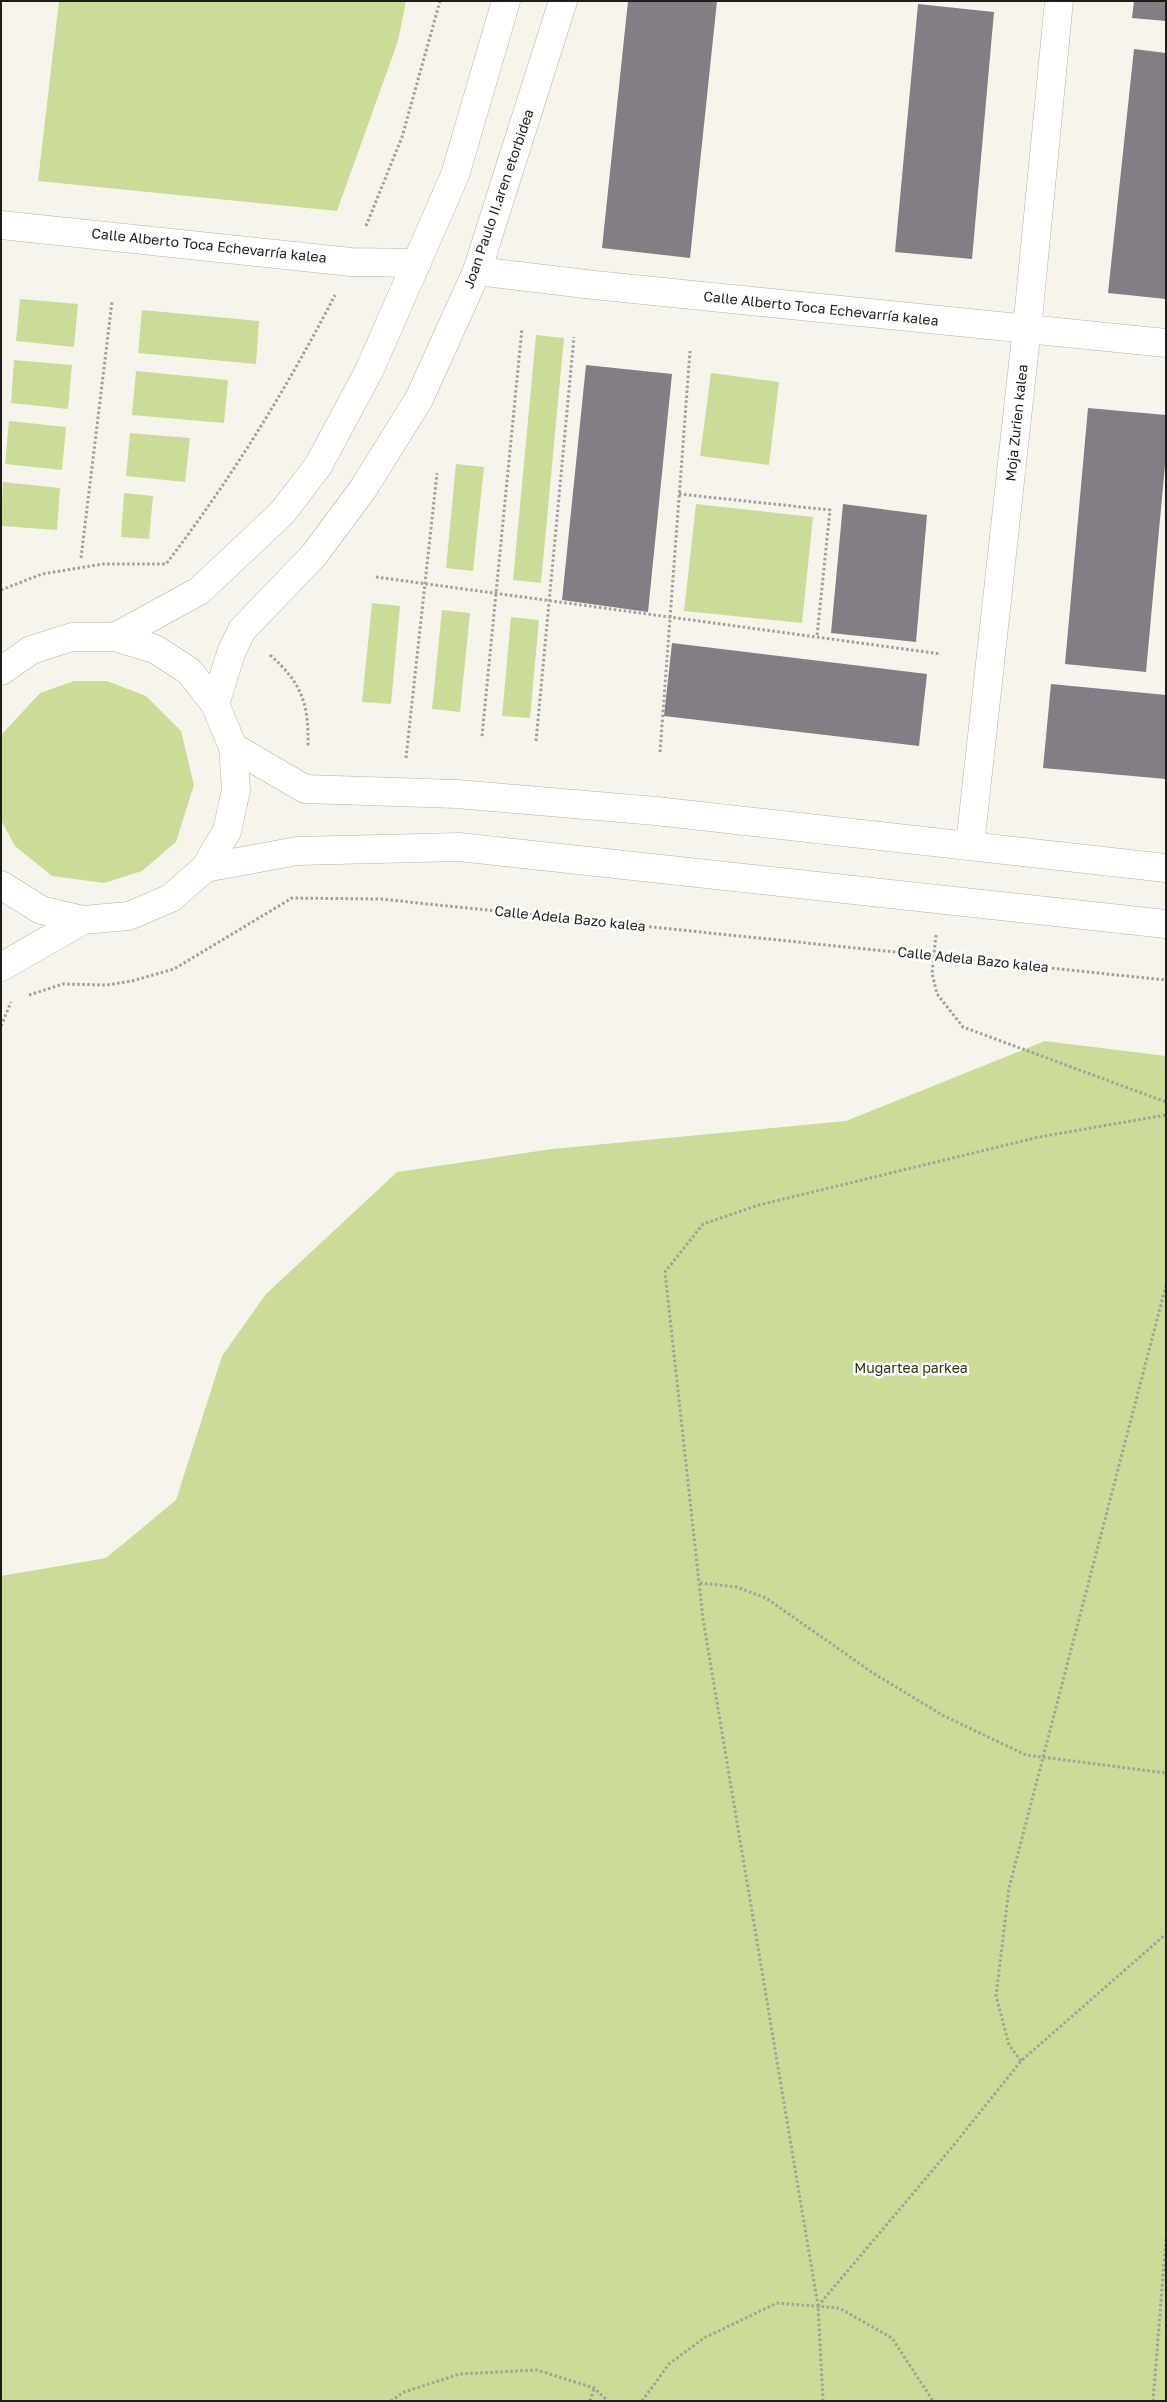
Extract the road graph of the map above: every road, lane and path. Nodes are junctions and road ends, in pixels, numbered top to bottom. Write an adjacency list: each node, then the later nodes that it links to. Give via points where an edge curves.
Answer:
1 (440, 1): 6 (path, via 402,137)
2 (506, 1): 7 (street, via 456,175)
3 (564, 1): 8 (street, Joan Paulo II.aren etorbidea)
4 (1059, 1): 11 (street, Moja Zurien kalea)
5 (1, 225): 6 (street, Calle Alberto Toca Echevarría kalea)
6 (351, 262): 7 (street, Calle Alberto Toca Echevarría kalea); 18 (path, via 298,368 270,415 204,515)
7 (417, 263): 22 (street, via 369,371 318,466 282,513)
8 (477, 271): 11 (street, Calle Alberto Toca Echevarría kalea); 26 (street, Joan Paulo II.aren etorbidea, via 419,399 363,489 314,555)
9 (112, 302): 17 (path)
10 (522, 328): 23 (path)
11 (1027, 330): 13 (street, Calle Alberto Toca Echevarría kalea); 38 (street, Moja Zurien kalea)
12 (574, 337): 24 (path)
13 (1166, 343)
14 (690, 351): 16 (path)
15 (437, 473): 20 (path)
16 (679, 494): 25 (path); 27 (path, via 830,510)
17 (81, 558)
18 (166, 564): 21 (path, via 103,564 42,574); 22 (path)
19 (376, 577): 20 (path)
20 (425, 584): 23 (path); 36 (path)
21 (1, 590)
22 (199, 591): 28 (street)
23 (497, 594): 24 (path); 32 (path)
24 (550, 601): 25 (path); 33 (path)
25 (669, 615): 27 (path); 35 (path)
26 (242, 630): 31 (street, Joan Paulo II.aren etorbidea); 37 (path, via 291,674 304,697 308,721)
27 (817, 636): 29 (path)
28 (115, 637): 30 (street, via 72,637 31,650); 31 (street, via 155,649 189,671)
29 (941, 654)
30 (1, 670)
31 (215, 704): 34 (street)
32 (482, 736)
33 (536, 741)
34 (233, 747): 37 (street); 40 (street, via 236,790 227,831)
35 (660, 752)
36 (405, 760)
37 (305, 788): 38 (street, via 477,796 656,811)
38 (970, 845): 41 (street)
39 (297, 851): 40 (street); 43 (path); 45 (street, via 459,847)
40 (205, 868): 44 (street, via 171,898 129,916)
41 (1166, 868)
42 (1, 885): 44 (street, via 41,910)
43 (292, 898): 46 (path, Calle Adela Bazo kalea, via 380,899); 49 (path, via 174,969 106,985 63,984)
44 (83, 920): 47 (street)
45 (1166, 924)
46 (932, 956): 48 (path, Calle Adela Bazo kalea); 54 (path, via 937,994 963,1027)
47 (1, 967)
48 (1166, 980)
49 (27, 996)
50 (6, 998): 52 (path)
51 (19, 999): 52 (path)
52 (12, 1002): 53 (path)
53 (1, 1026)
54 (1166, 1102)
55 (1166, 1115): 57 (path, via 1039,1136 759,1205 703,1224 664,1272)
56 (1166, 1285): 58 (path)
57 (700, 1583): 58 (path, via 737,1587 766,1598 873,1673 944,1716 1026,1755); 63 (path)
58 (1042, 1756): 59 (path); 61 (path, via 1009,1888 996,1996 1008,2045)
59 (1166, 1773)
60 (1166, 1934): 61 (path)
61 (1021, 2061): 63 (path)
62 (1166, 2238): 71 (path)
63 (818, 2306): 68 (path, via 777,2303 704,2338 669,2364); 69 (path); 70 (path, via 839,2308 892,2338)
64 (594, 2388): 65 (path, via 537,2370 460,2374 404,2392); 66 (path); 67 (path)
65 (391, 2401)
66 (590, 2401)
67 (608, 2401)
68 (642, 2401)
69 (823, 2401)
70 (933, 2401)
71 (1153, 2401)

